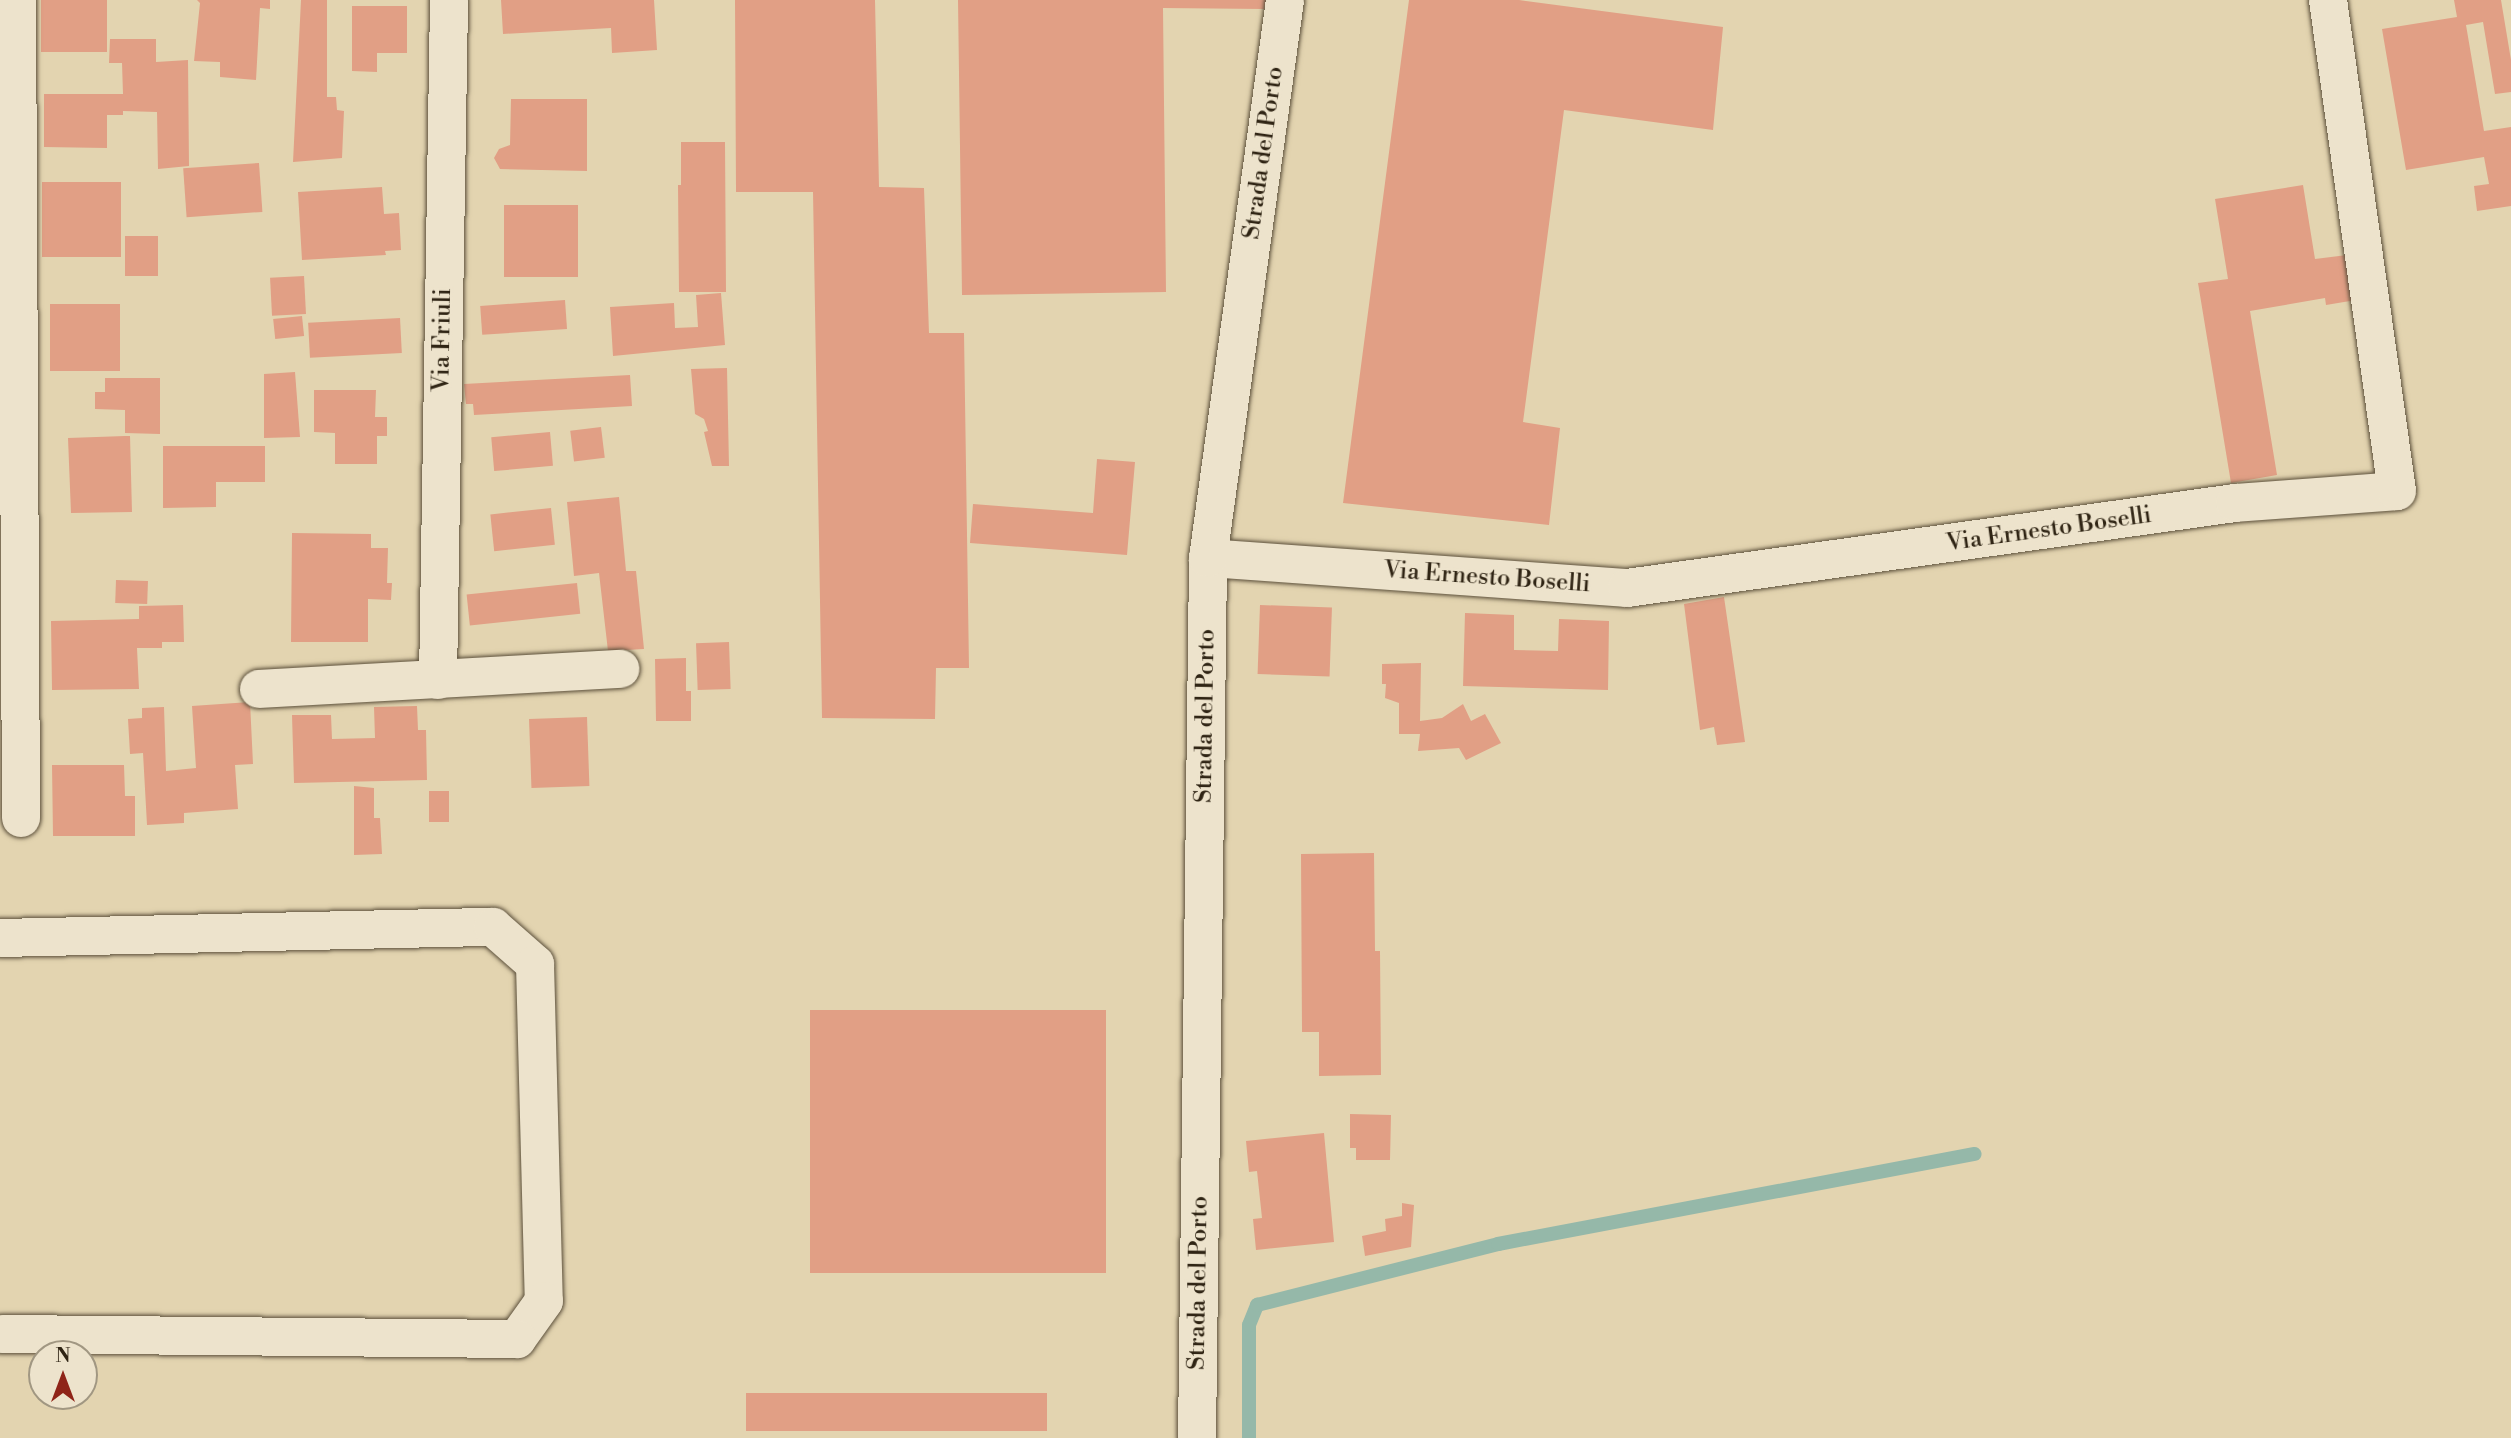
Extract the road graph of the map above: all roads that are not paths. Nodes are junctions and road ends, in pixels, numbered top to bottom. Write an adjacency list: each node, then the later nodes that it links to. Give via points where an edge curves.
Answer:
1 (17, 0): 9 (street)
2 (449, 0): 7 (street, Via Friuli)
3 (1285, 0): 5 (street, Strada del Porto)
4 (2328, 0): 5 (street, Via Ernesto Boselli, via 2398,491 2235,503 1627,588)
5 (1209, 558): 12 (street, Strada del Porto)
6 (620, 669): 7 (street)
7 (438, 680): 8 (street)
8 (259, 689)
9 (21, 818)
10 (0, 938): 11 (street, via 494,928 535,964 544,1301 517,1339)
11 (2, 1334)
12 (1197, 1438)

